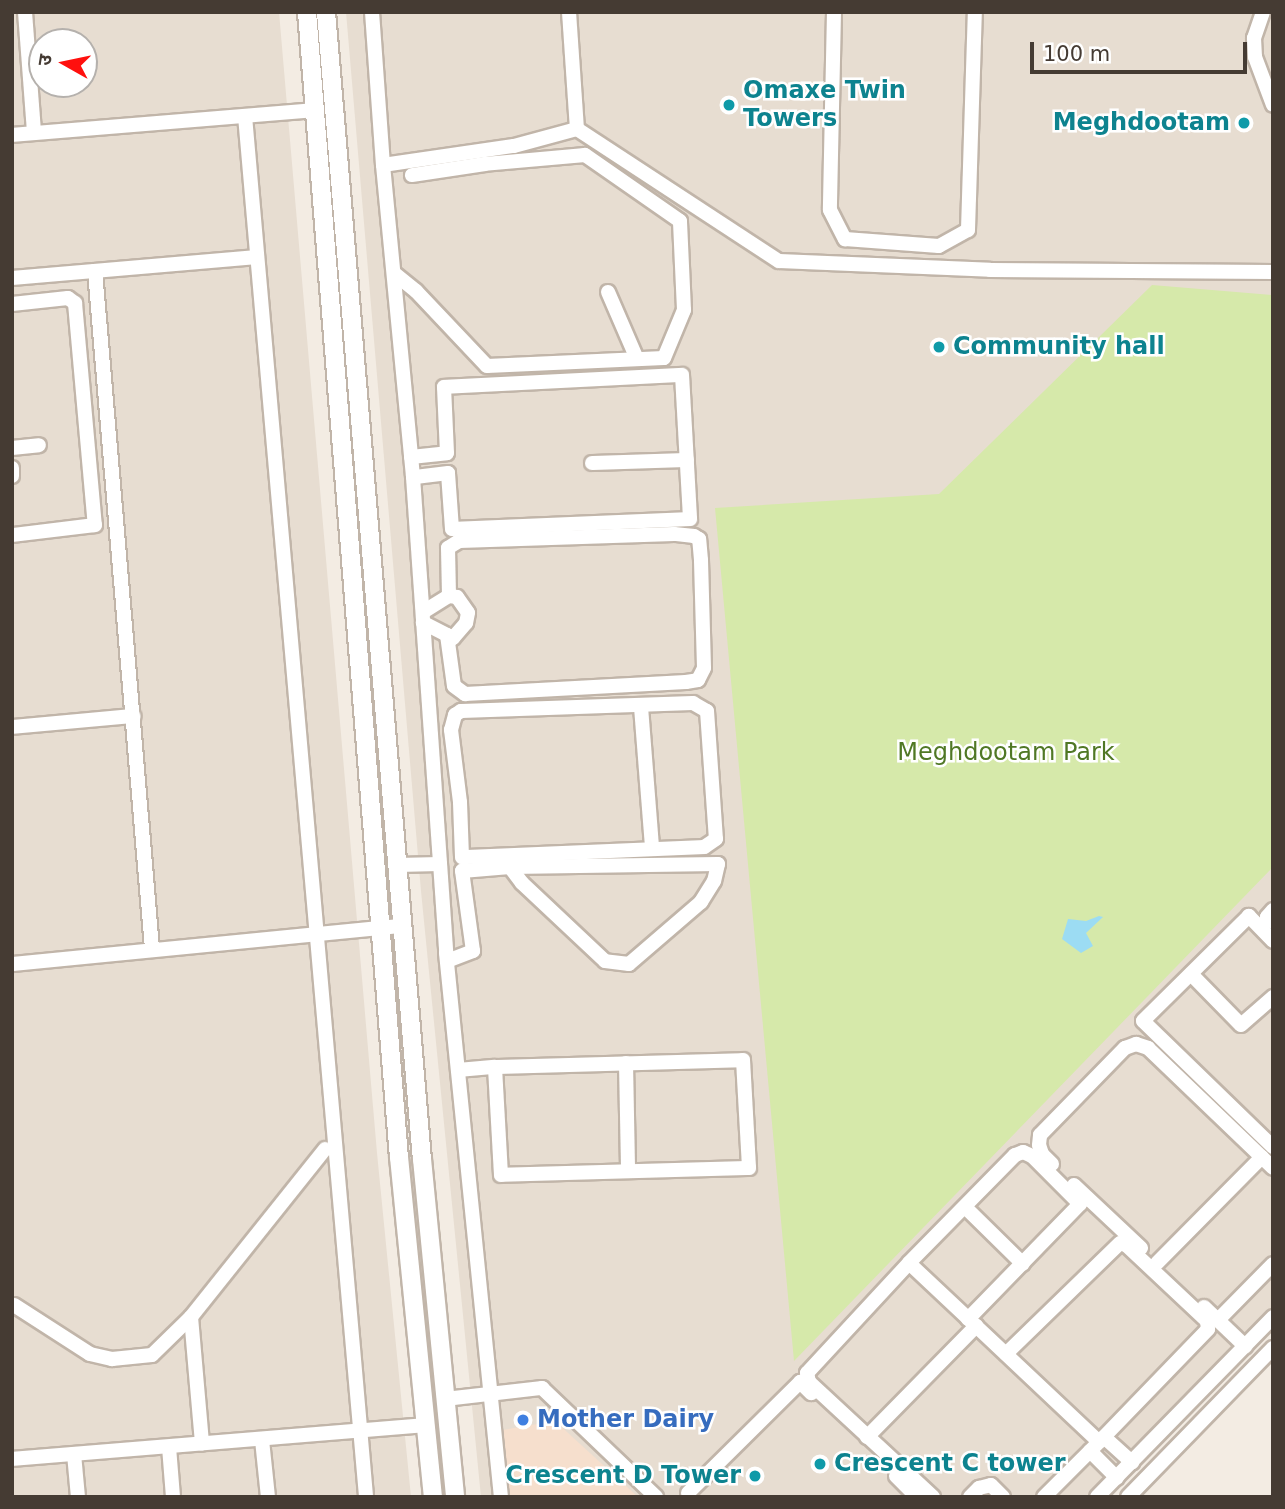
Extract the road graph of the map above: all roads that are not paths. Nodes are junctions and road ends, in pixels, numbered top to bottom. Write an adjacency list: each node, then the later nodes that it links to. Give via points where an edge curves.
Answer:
1 (25, 12): 13 (street)
2 (307, 12): 10 (street)
3 (326, 12): 50 (street)
4 (372, 12): 15 (street)
5 (569, 12): 12 (street)
6 (834, 12): 7 (street, via 830,210 845,239 939,246 968,230)
7 (975, 12)
8 (1263, 12): 9 (street, via 1254,38 1255,57)
9 (1273, 105)
10 (315, 110): 11 (street); 55 (street)
11 (245, 116): 13 (street); 17 (street)
12 (577, 129): 15 (street, via 514,146); 19 (street, via 779,261 990,270)
13 (34, 134): 14 (street)
14 (12, 135)
15 (383, 165): 20 (street)
16 (412, 175): 24 (street, via 585,155 680,221 684,310 664,358)
17 (257, 257): 18 (street); 56 (street)
18 (95, 271): 21 (street); 35 (street)
19 (1273, 272)
20 (395, 274): 24 (street, via 416,290 487,366); 28 (street)
21 (12, 278): 23 (street)
22 (608, 292): 24 (street)
23 (14, 303): 36 (street, via 68,298 75,303)
24 (637, 359)
25 (39, 445): 26 (street)
26 (12, 448)
27 (447, 453): 28 (street); 29 (street, via 444,387 682,374); 32 (street)
28 (411, 457): 34 (street)
29 (687, 460): 30 (street); 32 (street, via 690,519 452,529)
30 (592, 463)
31 (12, 468): 33 (street)
32 (448, 473): 34 (street)
33 (12, 476)
34 (413, 477): 39 (street)
35 (117, 523): 36 (street); 42 (street)
36 (95, 525): 37 (street)
37 (12, 535)
38 (449, 596): 39 (street); 40 (street, via 457,597 468,613 460,634); 40 (street, via 448,548 458,541 694,536 699,539 701,559 704,668 698,680 686,682 465,694 454,686)
39 (423, 618): 40 (street); 45 (street)
40 (447, 635)
41 (641, 707): 44 (street, via 461,711 451,730); 48 (street); 48 (street, via 693,703 707,711 716,839 704,847)
42 (134, 716): 43 (street); 58 (street)
43 (12, 727)
44 (456, 768): 45 (street); 46 (street)
45 (434, 771): 47 (street)
46 (460, 802): 47 (street); 48 (street, via 463,857)
47 (436, 805): 49 (street)
48 (652, 848)
49 (440, 864): 50 (street); 59 (street)
50 (397, 865): 54 (street)
51 (510, 867): 51 (street, via 635,865 718,864 701,902 629,964 606,961); 59 (street, via 462,871 473,951)
52 (1273, 910): 53 (street, via 1267,917)
53 (1273, 922)
54 (403, 926): 55 (street); 85 (street)
55 (380, 927): 56 (street); 86 (street)
56 (316, 933): 58 (street); 87 (street)
57 (1273, 941): 61 (street, via 1249,916)
58 (152, 948): 60 (street)
59 (447, 961): 65 (street)
60 (12, 964)
61 (1191, 974): 62 (street, via 1241,1025); 66 (street, via 1143,1021)
62 (1273, 997)
63 (626, 1063): 64 (street); 70 (street); 70 (street, via 743,1060 748,1168)
64 (495, 1067): 65 (street); 70 (street, via 501,1175)
65 (458, 1070): 84 (street)
66 (1273, 1147)
67 (325, 1149): 77 (street)
68 (1262, 1157): 69 (street); 72 (street); 72 (street, via 1147,1048 1136,1044 1125,1048 1040,1135 1038,1145 1042,1154)
69 (1273, 1168)
70 (628, 1171)
71 (965, 1207): 73 (street); 74 (street); 74 (street, via 1023,1152 1078,1199 1077,1211)
72 (1157, 1263): 79 (street)
73 (909, 1264): 80 (street); 88 (street, via 807,1373 809,1382)
74 (1023, 1264): 80 (street)
75 (1273, 1264): 79 (street)
76 (14, 1305): 77 (street, via 90,1354 112,1359 152,1355)
77 (191, 1317): 91 (street)
78 (1273, 1317): 81 (street)
79 (1218, 1320): 81 (street)
80 (972, 1323): 83 (street); 88 (street)
81 (1245, 1346): 95 (street)
82 (1273, 1348): 112 (street)
83 (1006, 1354): 90 (street); 90 (street, via 1120,1243 1207,1321 1208,1329)
84 (492, 1395): 85 (street); 104 (street); 105 (street, via 542,1388)
85 (445, 1399): 103 (street)
86 (426, 1425): 87 (street); 102 (street)
87 (359, 1431): 89 (street); 101 (street)
88 (867, 1437): 107 (street)
89 (262, 1440): 91 (street); 100 (street)
90 (1098, 1443): 95 (street); 96 (street); 110 (street)
91 (202, 1444): 92 (street)
92 (169, 1447): 93 (street); 99 (street)
93 (74, 1454): 94 (street); 98 (street)
94 (12, 1459)
95 (1132, 1462): 96 (street)
96 (1117, 1478): 111 (street)
97 (688, 1493): 106 (street, via 800,1382)
98 (78, 1497)
99 (173, 1497)
100 (268, 1497)
101 (366, 1497)
102 (433, 1497)
103 (455, 1497)
104 (501, 1497)
105 (656, 1497)
106 (918, 1497)
107 (933, 1497)
108 (970, 1497): 109 (street, via 991,1485)
109 (1003, 1497)
110 (1044, 1497)
111 (1097, 1497)
112 (1128, 1497)

